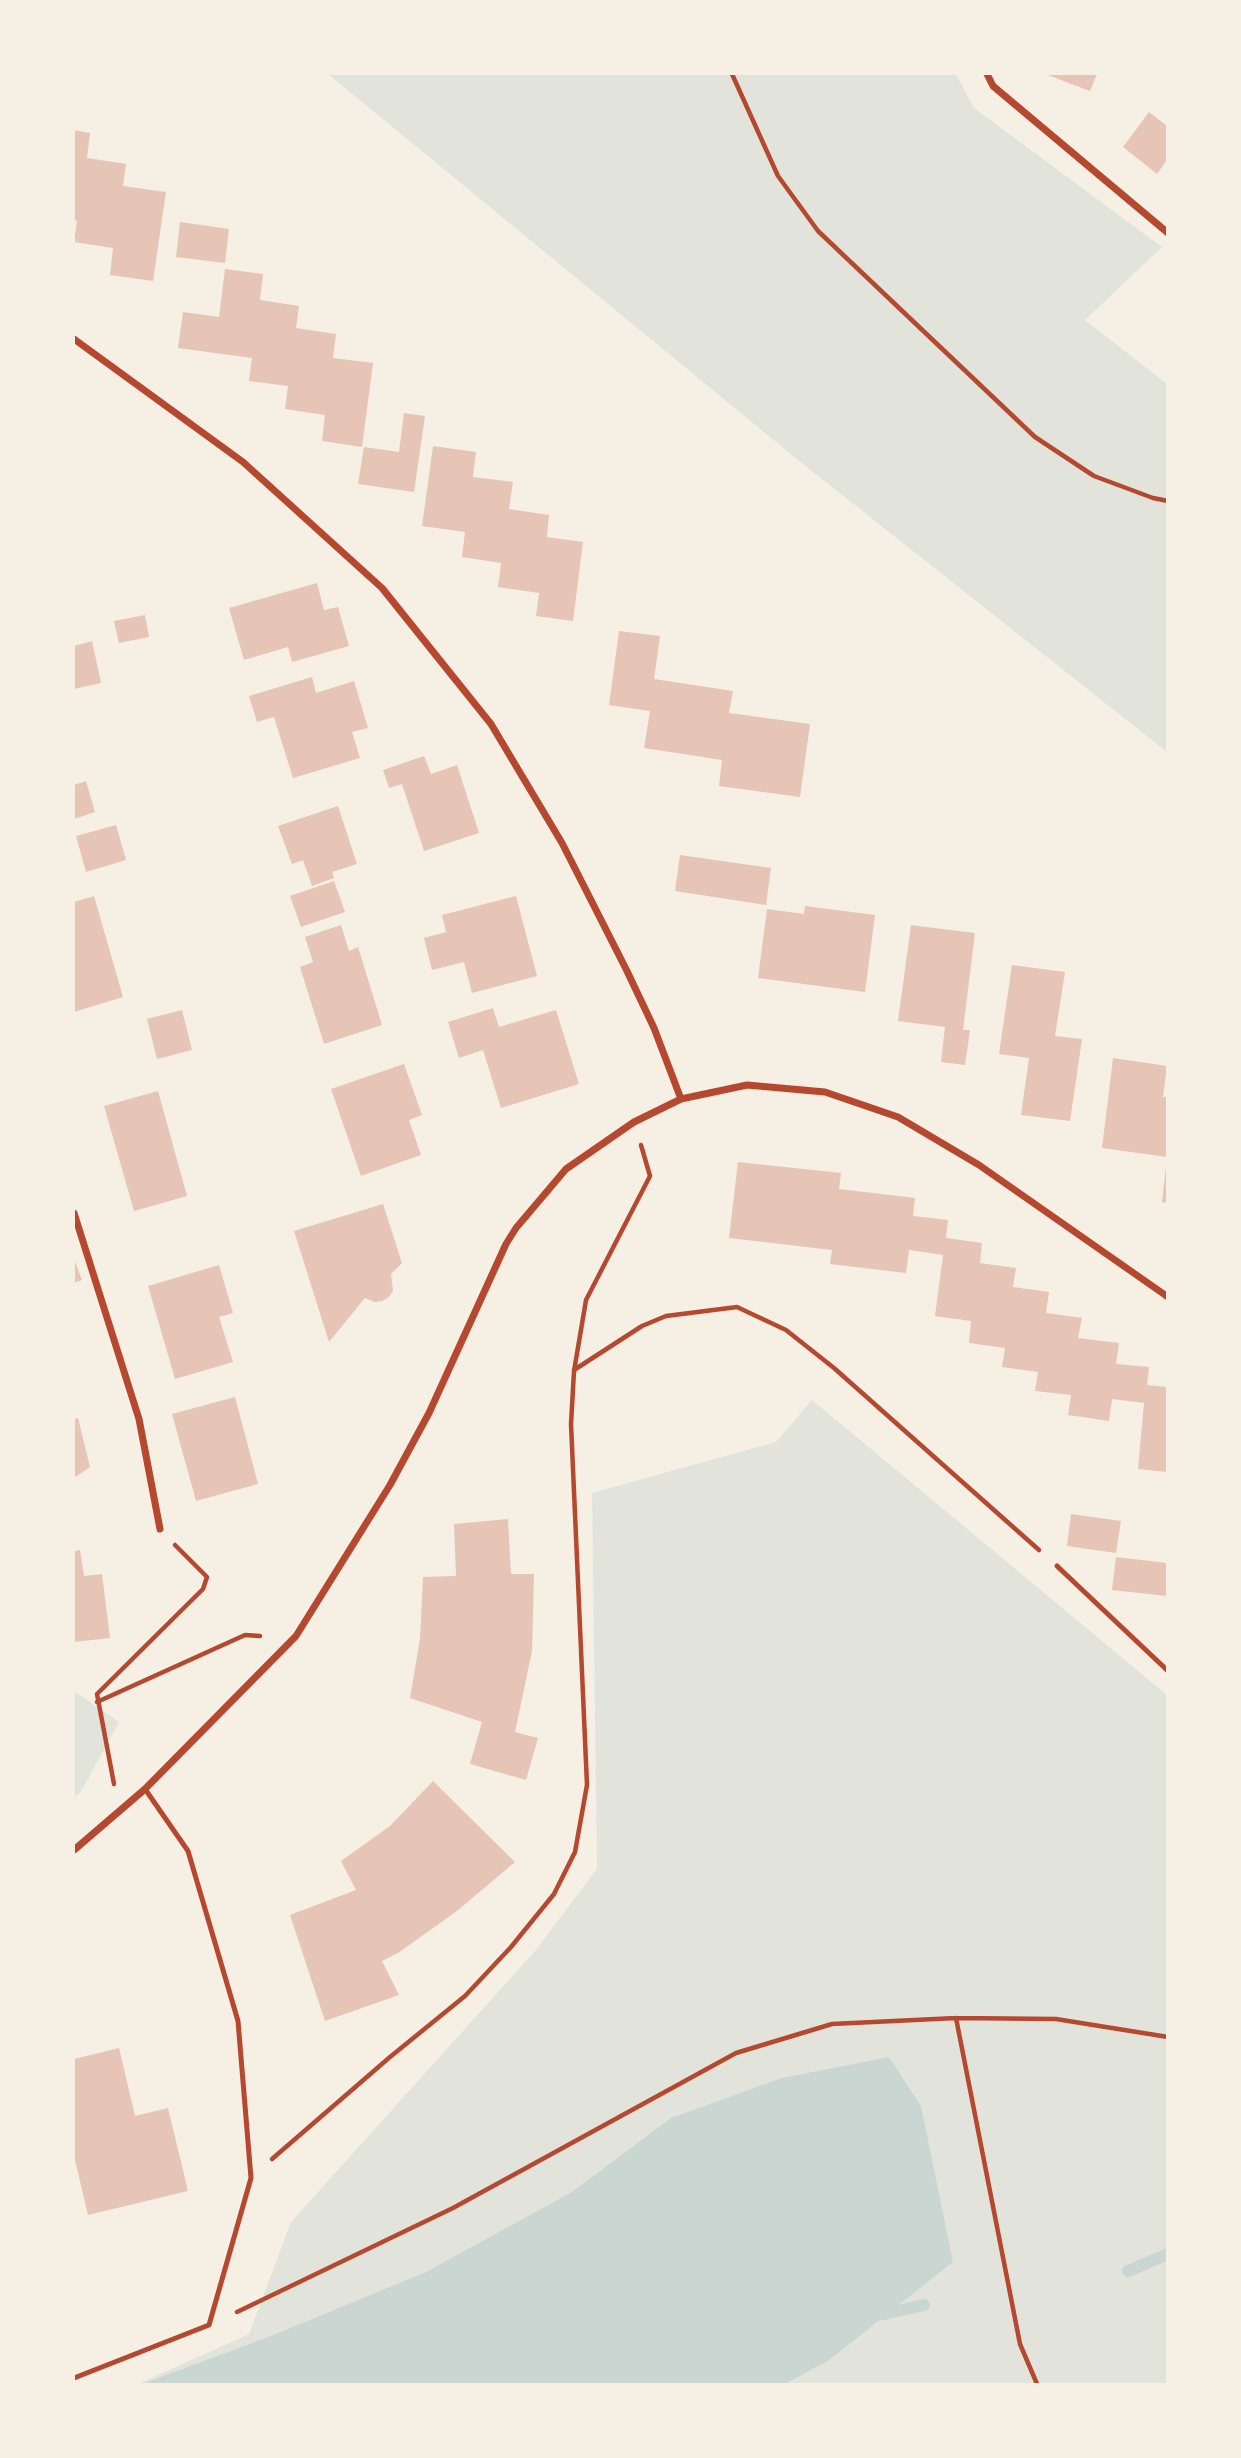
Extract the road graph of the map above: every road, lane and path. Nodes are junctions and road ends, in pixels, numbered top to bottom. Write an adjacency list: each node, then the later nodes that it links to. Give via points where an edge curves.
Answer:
1 (732, 74): 5 (path, via 778,176 818,231 1035,437 1094,476)
2 (987, 74): 3 (street, via 993,86)
3 (1167, 233)
4 (74, 339): 6 (street, via 243,461 382,588 491,724 562,843 648,1016)
5 (1167, 501)
6 (681, 1099): 7 (street); 9 (street, via 747,1086 825,1092 898,1118 979,1165)
7 (634, 1122): 10 (path, via 650,1176 586,1300); 13 (street, via 566,1169 516,1228 429,1413)
8 (74, 1213): 11 (street, via 139,1419)
9 (1167, 1297)
10 (573, 1371): 12 (path, via 642,1326 666,1316 737,1307 786,1330 834,1368); 21 (path, via 571,1424 587,1785 575,1852 554,1894 465,1996)
11 (160, 1529): 15 (path, via 207,1577 203,1589 96,1694)
12 (1057, 1566): 14 (lane)
13 (296, 1636): 15 (path, via 245,1636); 16 (street)
14 (1167, 1671)
15 (97, 1702): 17 (path, via 116,1792)
16 (145, 1789): 17 (street); 21 (lane, via 188,1851 238,2021)
17 (125, 1807): 18 (street)
18 (74, 1850)
19 (956, 2018): 20 (path, via 1056,2019); 22 (path, via 832,2024 736,2053 453,2208); 24 (path, via 1020,2344)
20 (1167, 2038)
21 (251, 2178): 22 (lane)
22 (209, 2325): 23 (lane)
23 (74, 2378)
24 (1037, 2385)

